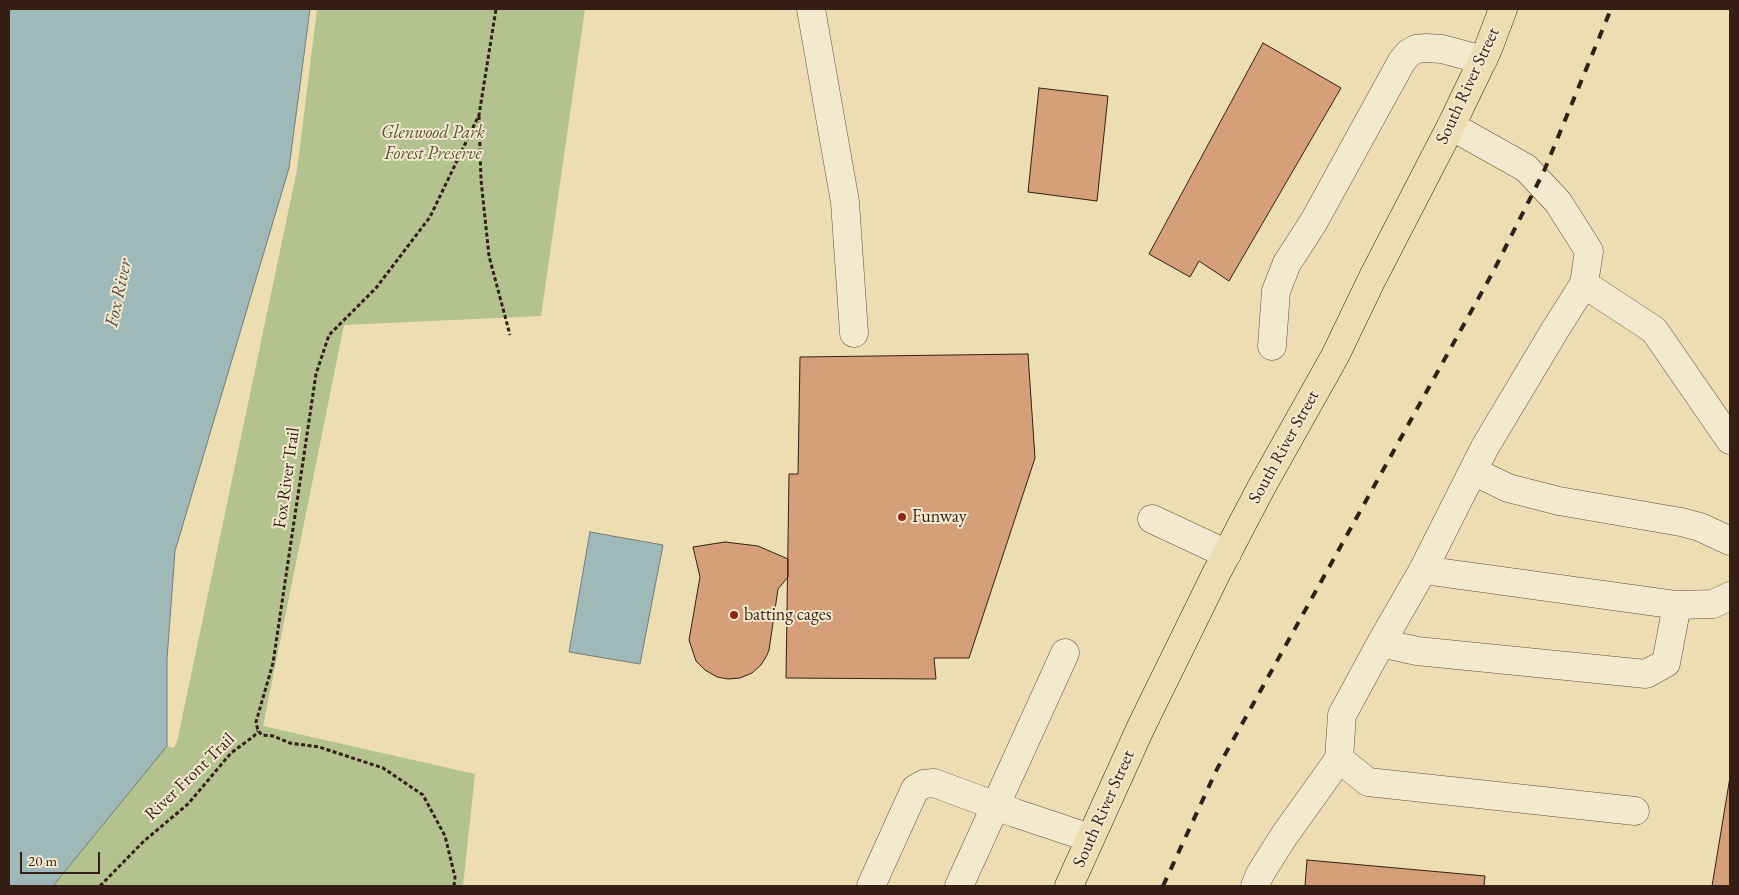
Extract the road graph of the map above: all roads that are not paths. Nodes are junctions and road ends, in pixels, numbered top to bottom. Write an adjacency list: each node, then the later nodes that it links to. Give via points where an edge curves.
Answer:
1 (811, 9): 6 (lane, via 845,202)
2 (1504, 9): 3 (main road, South River Street)
3 (1483, 60): 4 (main road, South River Street); 7 (lane, via 1426,48 1416,49 1402,60 1313,223 1287,263 1276,291)
4 (1451, 126): 5 (lane, via 1526,168 1558,202 1589,251); 12 (main road, South River Street, via 1335,356 1260,488)
5 (1584, 284): 8 (lane, via 1654,330); 9 (lane)
6 (854, 333)
7 (1272, 346)
8 (1730, 440)
9 (1473, 471): 11 (lane, via 1508,488 1559,501 1681,522); 13 (lane)
10 (1152, 519): 12 (lane)
11 (1730, 541)
12 (1227, 554): 21 (main road, South River Street)
13 (1423, 570): 15 (lane); 16 (lane)
14 (1730, 596): 15 (lane, via 1713,604)
15 (1677, 604): 16 (lane, via 1666,663 1646,674 1417,651)
16 (1381, 643): 18 (lane, via 1342,715)
17 (1065, 653): 19 (lane)
18 (1339, 759): 20 (lane, via 1368,782); 25 (lane, via 1284,836)
19 (995, 805): 21 (lane); 22 (lane, via 934,783 915,789); 23 (lane)
20 (1636, 811)
21 (1090, 838): 24 (main road, South River Street)
22 (871, 886)
23 (960, 886)
24 (1069, 886)
25 (1255, 886)

